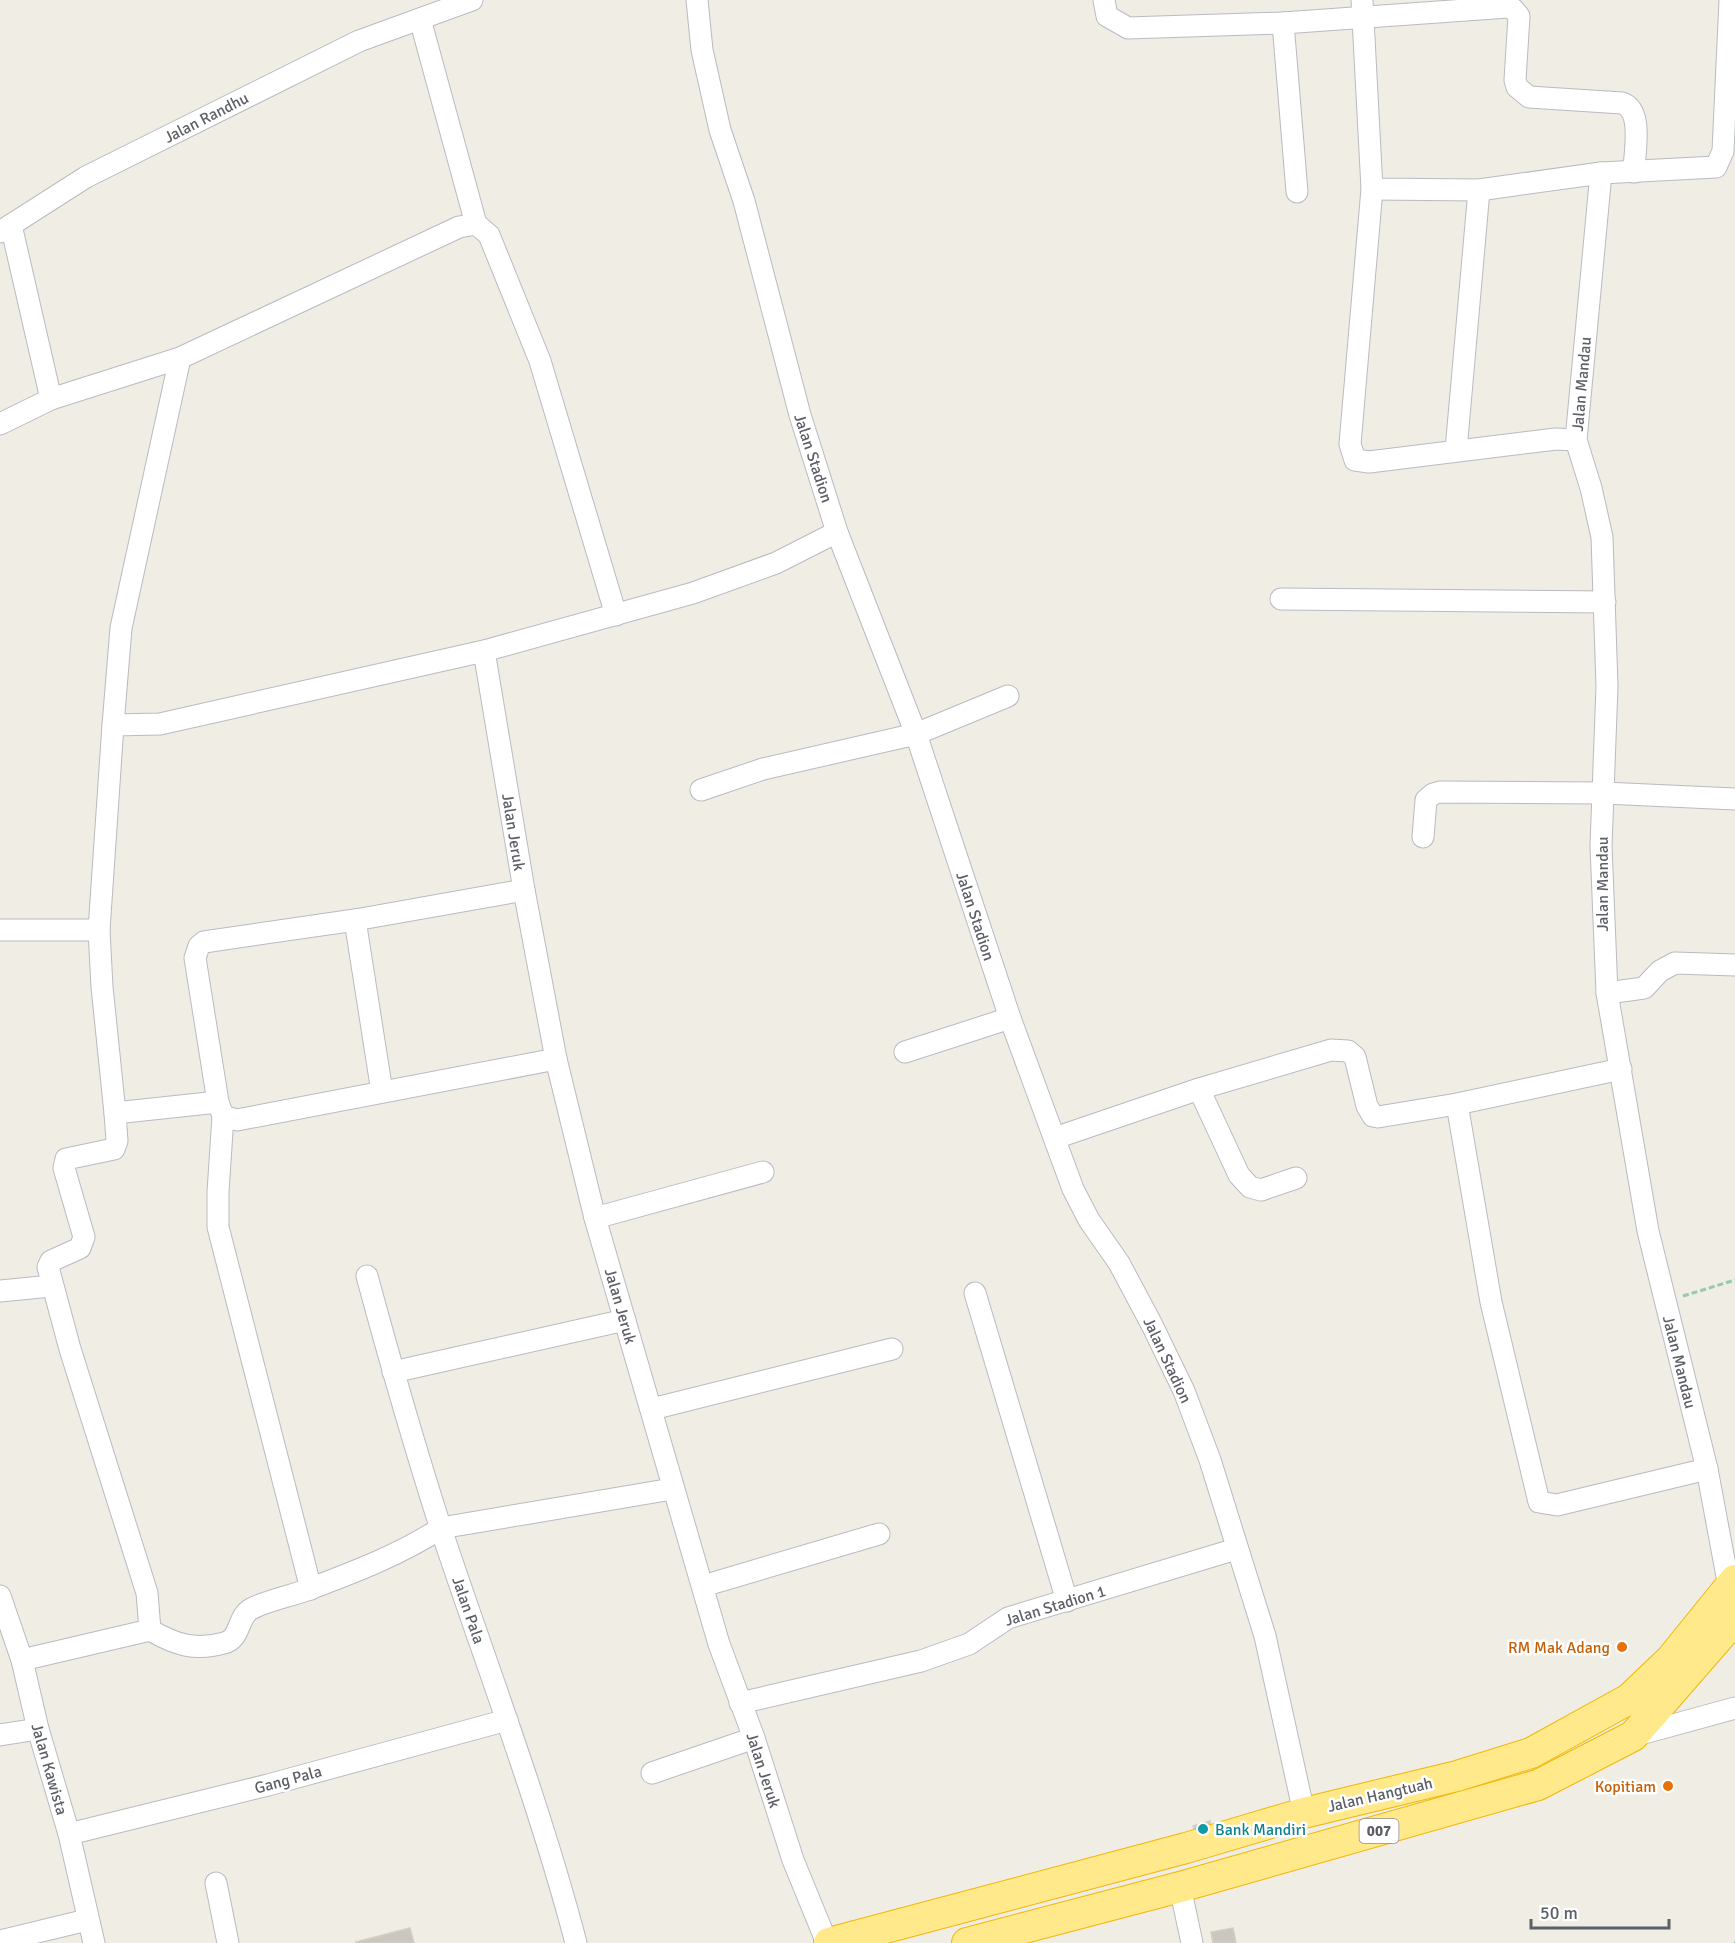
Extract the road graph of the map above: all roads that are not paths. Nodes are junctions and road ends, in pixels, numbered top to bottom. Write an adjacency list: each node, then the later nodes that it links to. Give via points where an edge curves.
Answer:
1 (472, 0): 6 (street, Jalan Randhu)
2 (697, 0): 20 (street, Jalan Stadion, via 702,50 720,130 744,201 800,415)
3 (1104, 0): 7 (street, via 1107,16 1128,28)
4 (1730, 0): 8 (street, via 1723,151 1719,163 1711,169)
5 (1363, 9): 7 (street); 8 (street, via 1513,9 1519,16 1517,87 1529,97 1630,106 1635,117); 10 (street)
6 (420, 19): 13 (street); 14 (street, Jalan Randhu, via 358,41 86,177)
7 (1283, 23): 12 (street)
8 (1634, 172): 9 (street)
9 (1601, 173): 11 (street); 18 (street, Jalan Mandau)
10 (1372, 189): 11 (street); 19 (street, via 1352,453 1356,460 1369,462)
11 (1479, 190): 19 (street)
12 (1297, 192)
13 (476, 224): 15 (street, via 459,227); 23 (street, via 489,235 540,361)
14 (5, 228): 16 (street)
15 (180, 358): 16 (street); 26 (street, via 121,628)
16 (51, 399): 17 (street)
17 (0, 424)
18 (1576, 440): 19 (street); 22 (street, Jalan Mandau, via 1602,537)
19 (1456, 450)
20 (837, 532): 23 (street, via 766,566); 27 (street, Jalan Stadion)
21 (1281, 599): 22 (street)
22 (1605, 602): 29 (street, Jalan Mandau)
23 (616, 615): 24 (street)
24 (484, 651): 26 (street, via 160,724); 32 (street, Jalan Jeruk)
25 (1008, 696): 27 (street)
26 (113, 725): 35 (street)
27 (916, 734): 28 (street, via 763,769); 38 (street, Jalan Stadion)
28 (701, 790)
29 (1604, 793): 30 (street); 31 (street, via 1433,794 1424,804); 37 (street, Jalan Mandau, via 1601,846)
30 (1735, 799)
31 (1423, 837)
32 (524, 890): 33 (street); 40 (street, Jalan Jeruk)
33 (356, 920): 43 (street); 45 (street, via 211,939 199,946 195,958)
34 (0, 930): 35 (street)
35 (99, 930): 46 (street)
36 (1735, 965): 37 (street, via 1675,963 1660,970 1644,987)
37 (1606, 993): 41 (street, Jalan Mandau)
38 (1010, 1018): 39 (street); 47 (street, Jalan Stadion)
39 (905, 1052)
40 (556, 1059): 43 (street); 50 (street, Jalan Jeruk)
41 (1621, 1069): 44 (street); 59 (street, Jalan Mandau, via 1648,1231)
42 (1199, 1089): 44 (street, via 1339,1049 1356,1057 1366,1106 1373,1116); 47 (street); 49 (street, via 1244,1182 1261,1190)
43 (382, 1092): 45 (street, via 237,1120)
44 (1457, 1104): 59 (street, via 1491,1302 1539,1503 1557,1505)
45 (221, 1109): 46 (street); 66 (street, via 218,1227)
46 (115, 1113): 52 (street, via 114,1149 71,1156 64,1164 84,1238 75,1252 49,1263)
47 (1055, 1138): 63 (street, Jalan Stadion, via 1073,1189 1119,1263 1184,1391 1210,1460)
48 (763, 1172): 50 (street)
49 (1296, 1178)
50 (595, 1218): 55 (street, Jalan Jeruk)
51 (367, 1276): 57 (street, Jalan Pala)
52 (51, 1286): 53 (street); 70 (street, via 147,1593)
53 (0, 1292)
54 (975, 1293): 68 (street)
55 (625, 1320): 57 (street); 58 (street, Jalan Jeruk)
56 (892, 1349): 58 (street)
57 (393, 1371): 61 (street, Jalan Pala)
58 (652, 1409): 60 (street, Jalan Jeruk)
59 (1707, 1469): 64 (street, Jalan Mandau)
60 (672, 1489): 61 (street); 65 (street, Jalan Jeruk)
61 (441, 1528): 66 (street, via 410,1548); 74 (street, Jalan Pala)
62 (879, 1534): 65 (street)
63 (1236, 1549): 68 (street, Jalan Stadion 1); 80 (street, Jalan Stadion, via 1265,1636)
64 (1732, 1583): 80 (highway, Jalan Hangtuah / 007, via 1671,1659 1629,1699 1531,1753 1457,1776)
65 (703, 1586): 72 (street, Jalan Jeruk)
66 (311, 1589): 70 (street, via 252,1608 241,1620 234,1638 225,1643 194,1648)
67 (0, 1596): 71 (street, Jalan Kawista)
68 (1067, 1601): 72 (street, Jalan Stadion 1, via 1008,1618 969,1644 921,1662)
69 (1735, 1619): 77 (highway, Jalan Hangtuah / 007)
70 (150, 1630): 71 (street)
71 (22, 1660): 75 (street, Jalan Kawista)
72 (740, 1703): 78 (street, Jalan Jeruk)
73 (1735, 1708): 77 (street)
74 (507, 1720): 81 (street, Gang Pala); 89 (street, Jalan Pala)
75 (38, 1729): 76 (street); 81 (street, Jalan Kawista)
76 (0, 1735)
77 (1633, 1736): 83 (highway, Jalan Hangtuah / 007, via 1538,1785)
78 (754, 1738): 79 (street); 90 (street, Jalan Jeruk, via 793,1860)
79 (652, 1773)
80 (1304, 1812): 90 (highway, Jalan Hangtuah / 007, via 1186,1848)
81 (69, 1834): 84 (street, Jalan Kawista)
82 (216, 1883): 88 (street)
83 (1180, 1887): 86 (highway, Jalan Hangtuah / 007); 91 (street)
84 (87, 1920): 85 (street); 87 (street, Jalan Kawista)
85 (0, 1941)
86 (984, 1941)
87 (94, 1943)
88 (228, 1943)
89 (576, 1943)
90 (828, 1943)
91 (1192, 1943)

